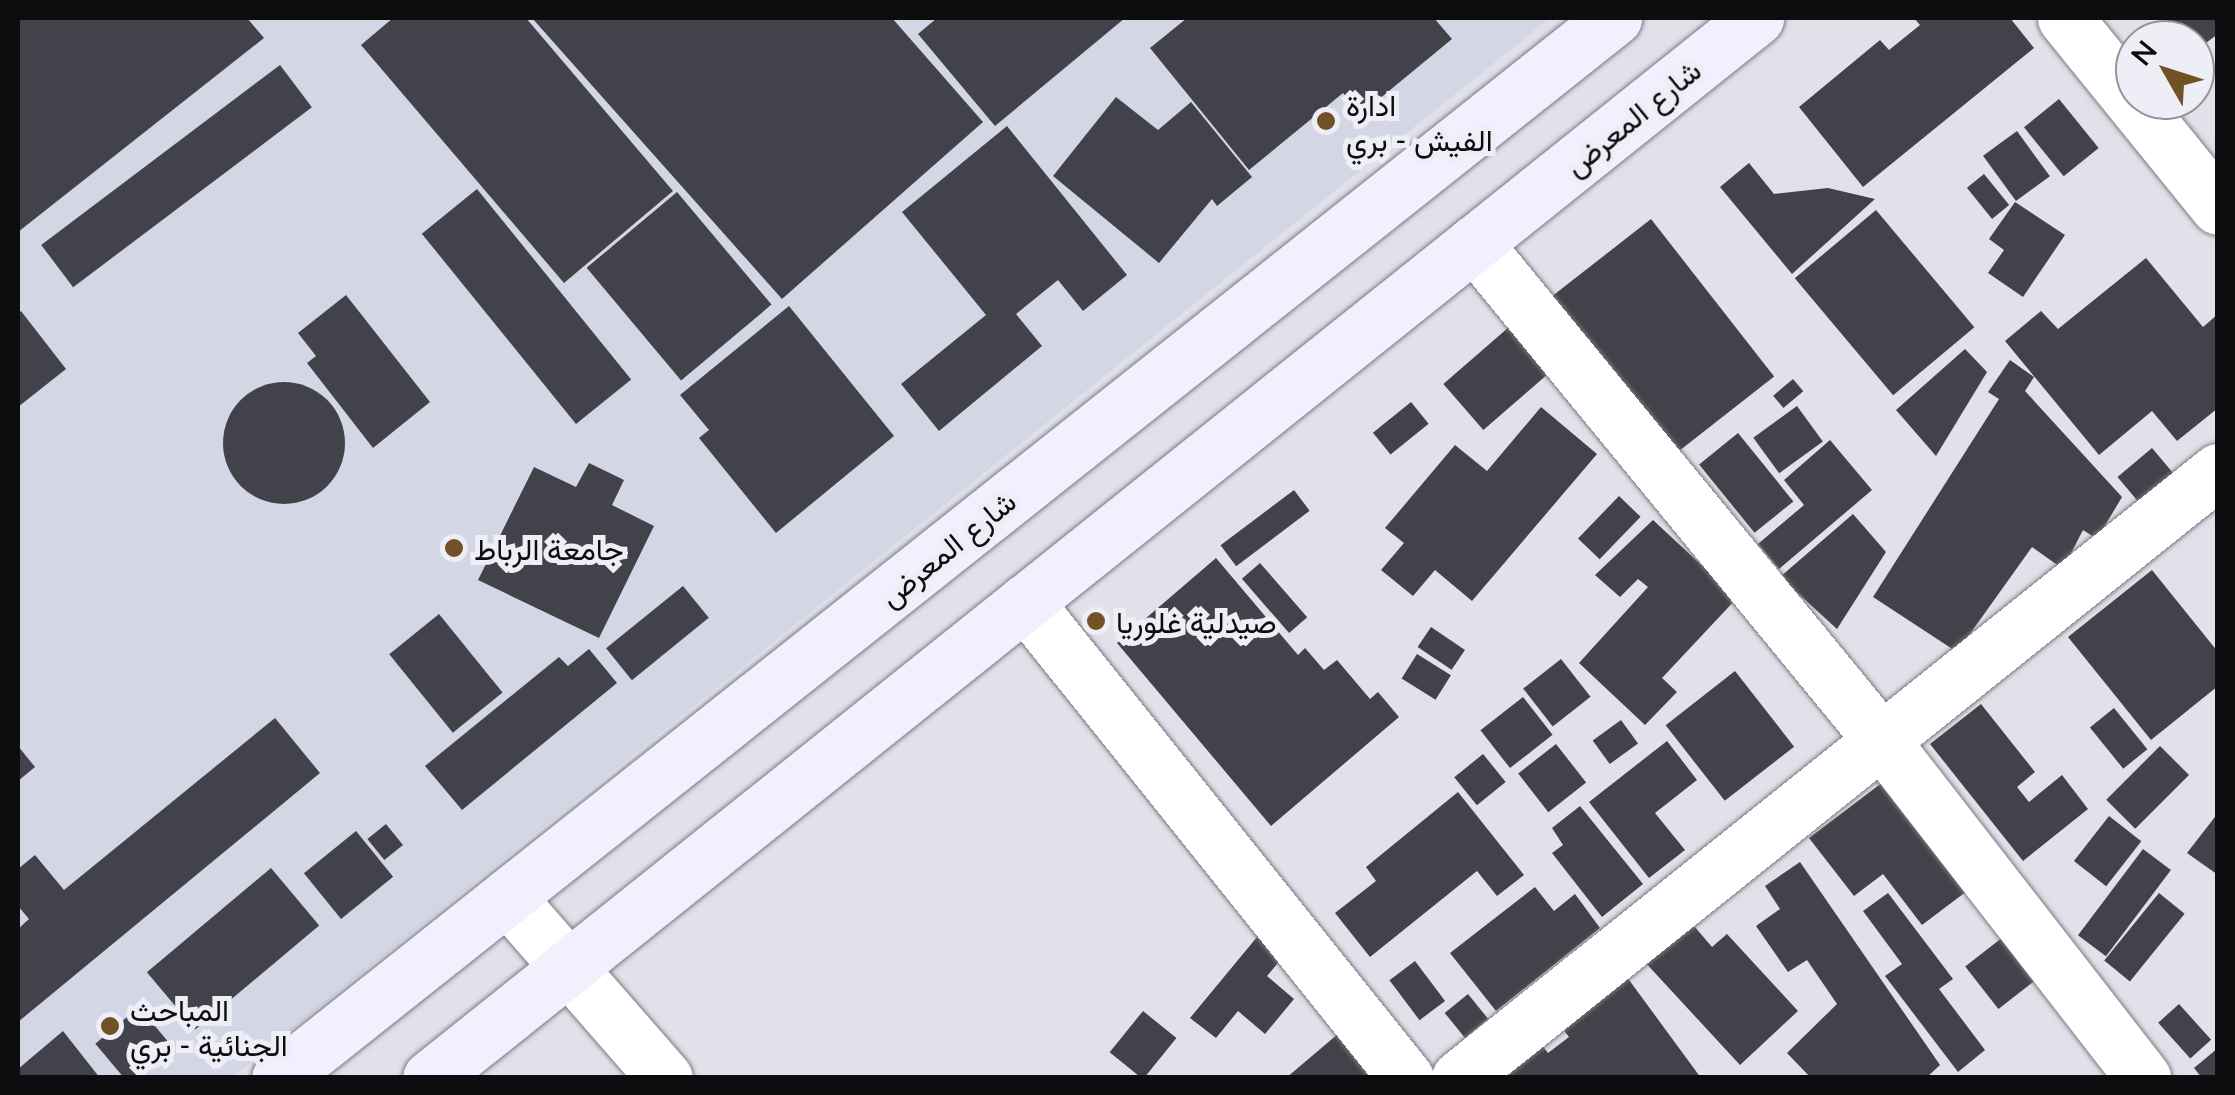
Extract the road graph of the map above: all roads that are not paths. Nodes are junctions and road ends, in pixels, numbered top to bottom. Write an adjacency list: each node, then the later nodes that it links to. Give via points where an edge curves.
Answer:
1 (1614, 18): 9 (main road, شارع المعرض)
2 (1756, 18): 5 (main road, شارع المعرض)
3 (2064, 18): 4 (street)
4 (2218, 208)
5 (1474, 243): 7 (main road, شارع المعرض); 8 (street)
6 (2218, 471): 8 (street)
7 (1025, 602): 10 (main road, شارع المعرض); 14 (street)
8 (1882, 741): 15 (street); 16 (street)
9 (507, 897): 10 (street); 11 (main road, شارع المعرض)
10 (571, 965): 12 (main road, شارع المعرض); 13 (street)
11 (279, 1078)
12 (430, 1078)
13 (665, 1078)
14 (1406, 1078)
15 (1459, 1078)
16 (2144, 1078)

